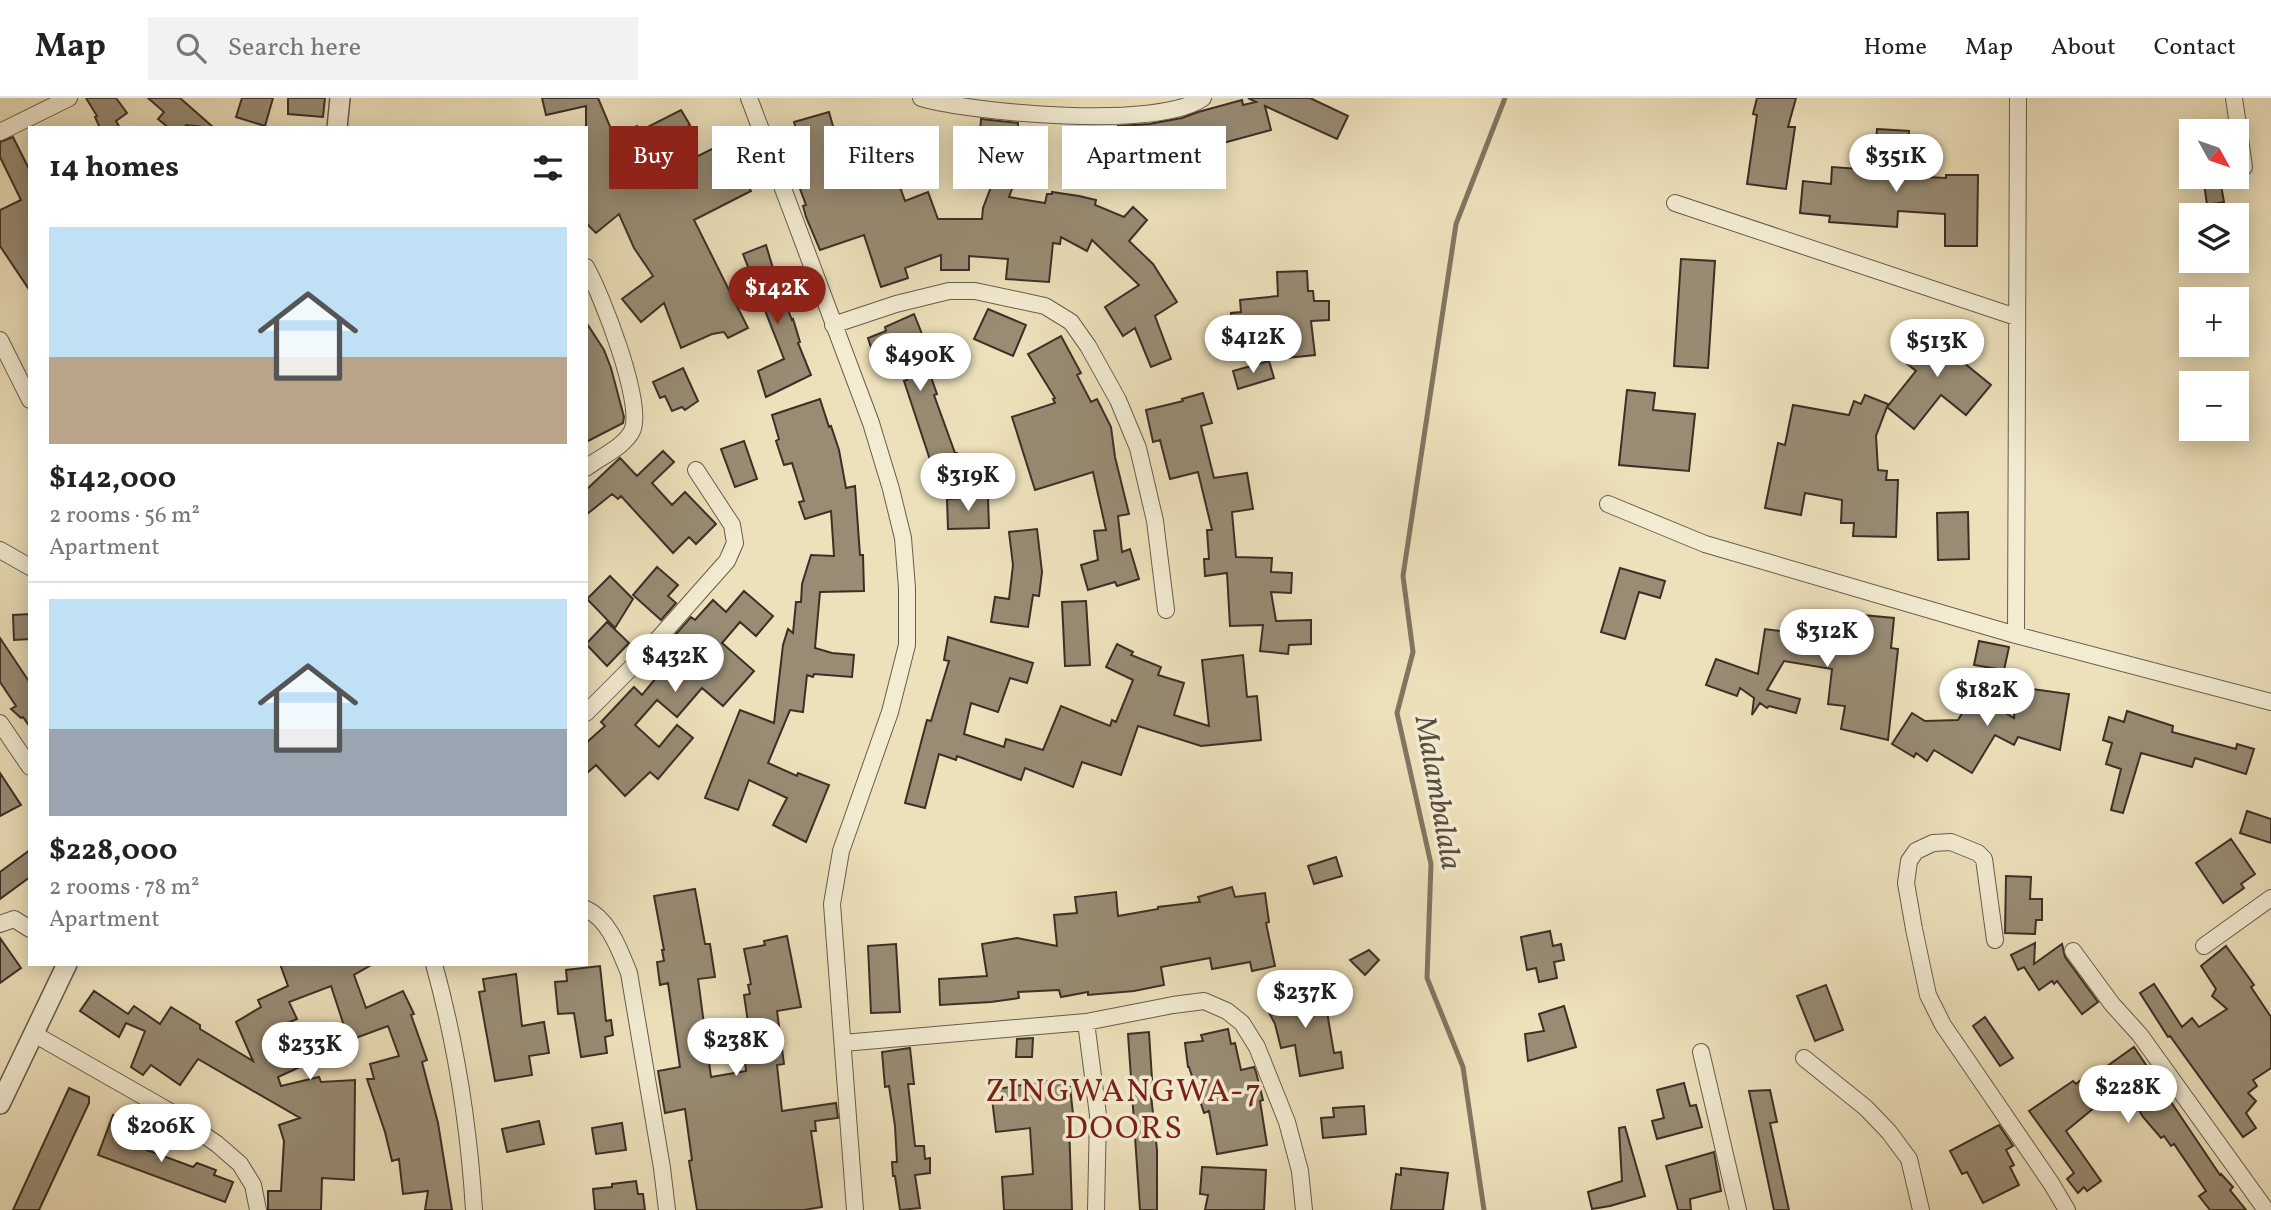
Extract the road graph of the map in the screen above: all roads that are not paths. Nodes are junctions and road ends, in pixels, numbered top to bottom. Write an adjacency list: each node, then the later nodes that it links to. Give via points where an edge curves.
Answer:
1 (69, 98): 10 (street)
2 (340, 98): 9 (street)
3 (749, 98): 14 (street)
4 (921, 98): 5 (street, via 1008,111 1117,116 1171,111)
5 (1203, 98)
6 (2018, 98): 13 (street)
7 (2234, 98): 8 (street)
8 (2237, 119)
9 (337, 126)
10 (0, 132)
11 (1675, 204): 13 (street)
12 (588, 270): 17 (street, via 617,340 635,419 624,441)
13 (2016, 317): 23 (street)
14 (833, 325): 22 (street, via 949,291 975,291 1045,306 1071,322 1118,400 1138,448 1155,521); 39 (street, via 891,489 902,538 907,600 907,645 890,712 841,851 832,904)
15 (0, 340): 16 (street)
16 (28, 396)
17 (588, 467)
18 (696, 470): 25 (street, via 732,525 735,543 727,561)
19 (1608, 504): 23 (street, via 1705,544)
20 (0, 550): 21 (street)
21 (28, 566)
22 (1167, 610)
23 (2016, 635): 24 (street)
24 (2271, 702)
25 (588, 711)
26 (0, 723): 27 (street)
27 (28, 764)
28 (2271, 898): 33 (street)
29 (588, 910): 46 (street, via 605,925 629,973)
30 (0, 924): 31 (street, via 14,919)
31 (28, 928)
32 (1995, 940): 52 (street, via 1984,859 1951,842 1916,850 1909,861 1906,883 1928,995 1943,1025)
33 (2204, 946)
34 (2073, 951): 53 (street, via 2140,1035)
35 (67, 966): 38 (street)
36 (434, 966): 45 (street, via 463,1100)
37 (1086, 1022): 39 (street); 48 (street, via 1098,1115); 49 (street, via 1204,1002 1227,1010 1257,1047 1287,1122)
38 (34, 1034): 42 (street); 44 (street, via 169,1111 217,1144 240,1164 253,1185)
39 (844, 1042): 47 (street)
40 (1701, 1052): 50 (street)
41 (1804, 1058): 51 (street, via 1889,1132 1909,1159)
42 (8, 1073): 43 (street)
43 (0, 1104)
44 (258, 1210)
45 (474, 1210)
46 (667, 1210)
47 (855, 1210)
48 (1096, 1210)
49 (1304, 1210)
50 (1738, 1210)
51 (1921, 1210)
52 (2067, 1210)
53 (2266, 1210)

